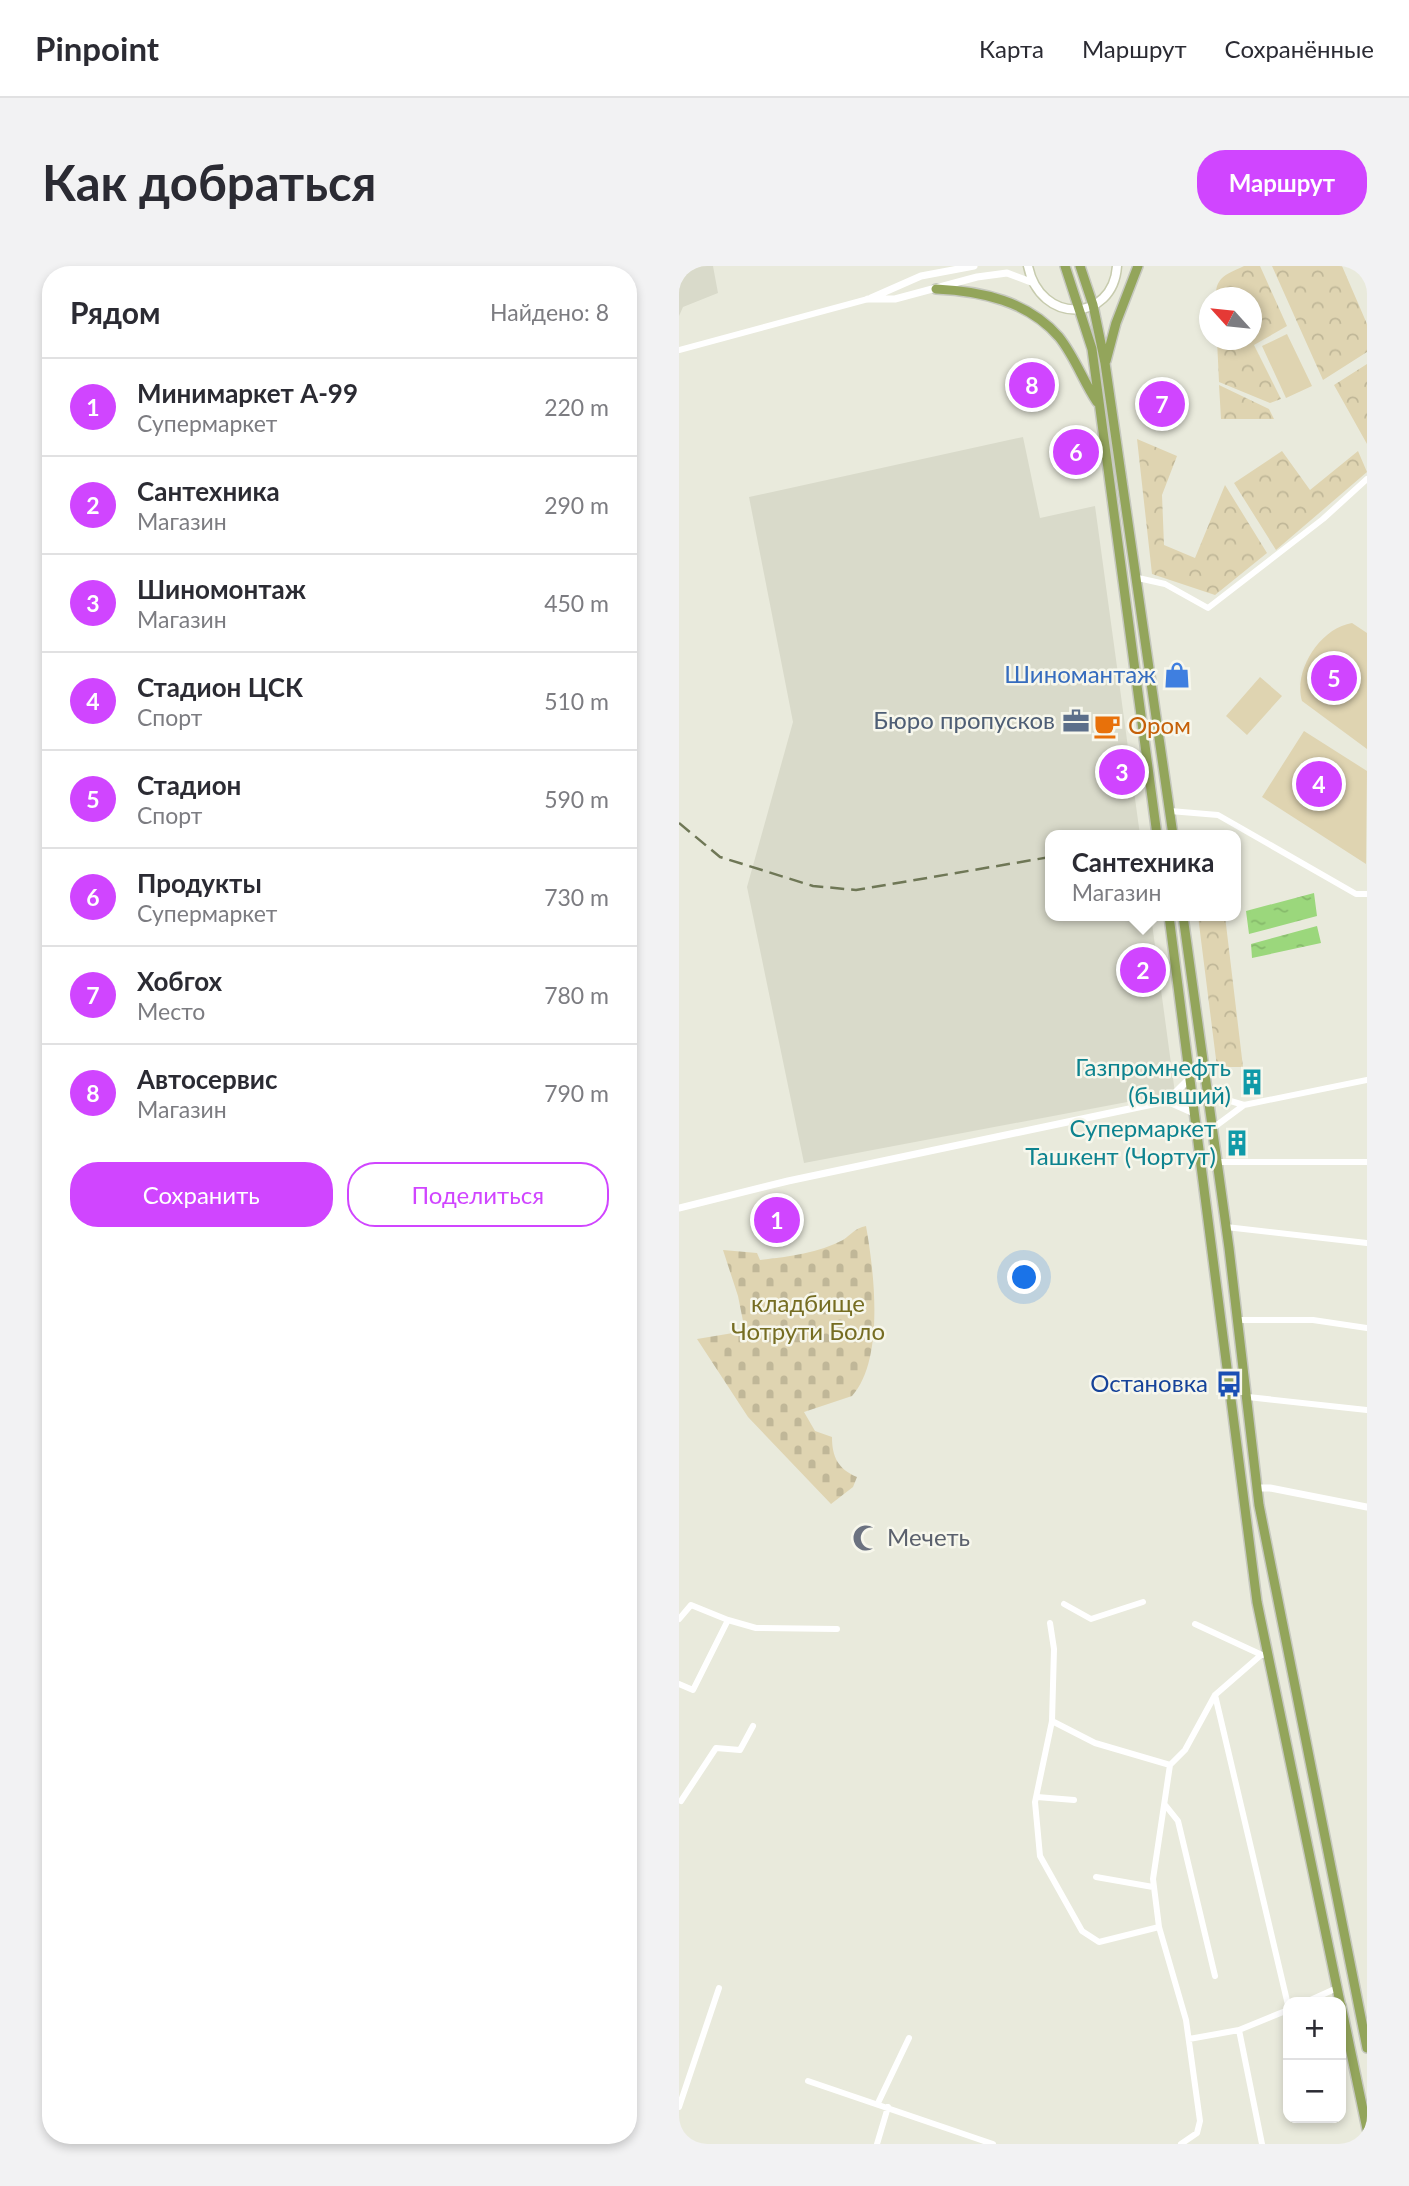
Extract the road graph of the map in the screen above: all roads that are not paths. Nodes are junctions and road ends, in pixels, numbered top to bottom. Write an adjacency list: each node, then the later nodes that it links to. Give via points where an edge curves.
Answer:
1 (973, 266): 9 (street, via 921,276)
2 (1028, 266): 7 (main road)
3 (1065, 266): 11 (main road)
4 (1080, 266): 10 (main road)
5 (1119, 266): 10 (main road, via 1107,294)
6 (1138, 266): 13 (main road)
7 (1031, 282): 8 (street, via 1007,273); 11 (main road, via 1043,299 1061,309)
8 (936, 289): 9 (street, via 895,299); 14 (main road, via 1010,301 1036,316 1058,336)
9 (868, 299): 12 (street)
10 (1093, 305): 11 (main road); 13 (main road)
11 (1081, 309): 14 (main road)
12 (679, 350)
13 (1105, 363): 15 (main road)
14 (1099, 406): 16 (main road)
15 (1112, 416): 16 (main road); 18 (main road)
16 (1101, 418): 20 (main road)
17 (1367, 479): 18 (street, via 1208,608 1164,584)
18 (1138, 579): 19 (main road)
19 (1170, 811): 21 (main road); 22 (street, via 1218,815 1356,894)
20 (1156, 830)
21 (1172, 830)
22 (1367, 894)
23 (1170, 921): 26 (main road)
24 (1184, 921): 25 (main road)
25 (1187, 953): 26 (main road); 29 (main road)
26 (1174, 955): 27 (main road)
27 (1189, 1079): 30 (street); 32 (main road)
28 (1367, 1080): 31 (street)
29 (1207, 1094): 31 (street); 33 (main road)
30 (1167, 1101): 32 (street); 36 (street)
31 (1244, 1105): 33 (street)
32 (1194, 1112): 40 (main road)
33 (1213, 1128): 34 (main road)
34 (1218, 1162): 35 (street); 37 (main road)
35 (1367, 1162)
36 (679, 1208)
37 (1226, 1227): 38 (street); 39 (main road)
38 (1367, 1243)
39 (1229, 1248): 40 (main road); 41 (main road)
40 (1210, 1251): 48 (main road)
41 (1239, 1320): 42 (street, via 1313,1320); 43 (main road)
42 (1367, 1328)
43 (1248, 1397): 44 (street); 45 (main road)
44 (1367, 1410)
45 (1257, 1488): 46 (street); 47 (main road)
46 (1367, 1507)
47 (1270, 1567): 48 (main road); 80 (main road)
48 (1252, 1569): 56 (main road)
49 (1143, 1602): 50 (street, via 1091,1619)
50 (1064, 1604)
51 (679, 1619): 52 (street, via 691,1605)
52 (728, 1620): 55 (street, via 756,1628); 57 (street, via 693,1690)
53 (1050, 1623): 59 (street)
54 (1195, 1624): 56 (street)
55 (837, 1629)
56 (1264, 1656): 58 (street); 71 (main road)
57 (679, 1684)
58 (1215, 1695): 61 (street, via 1185,1750); 72 (street)
59 (1052, 1721): 61 (street, via 1095,1743); 62 (street)
60 (753, 1726): 64 (street, via 740,1750 716,1748)
61 (1170, 1765): 65 (street)
62 (1037, 1797): 63 (street); 68 (street, via 1040,1856 1082,1931 1099,1942)
63 (1075, 1800)
64 (681, 1801)
65 (1166, 1806): 67 (street); 69 (street, via 1178,1821)
66 (1096, 1877): 67 (street)
67 (1153, 1887): 68 (street)
68 (1159, 1927): 79 (street)
69 (1215, 1976)
70 (719, 1988): 83 (street)
71 (1337, 1988): 73 (street); 74 (main road)
72 (1285, 1997)
73 (1317, 1997)
74 (1339, 1997)
75 (1283, 2010): 76 (street)
76 (1238, 2030): 79 (street); 89 (street)
77 (1346, 2031): 85 (main road)
78 (909, 2038): 82 (street)
79 (1189, 2039): 88 (street, via 1200,2124 1197,2133)
80 (1367, 2048)
81 (808, 2081): 82 (street)
82 (878, 2103): 84 (street)
83 (679, 2107)
84 (888, 2107): 86 (street); 87 (street)
85 (1367, 2129)
86 (877, 2144)
87 (993, 2144)
88 (1181, 2144)
89 (1262, 2144)

